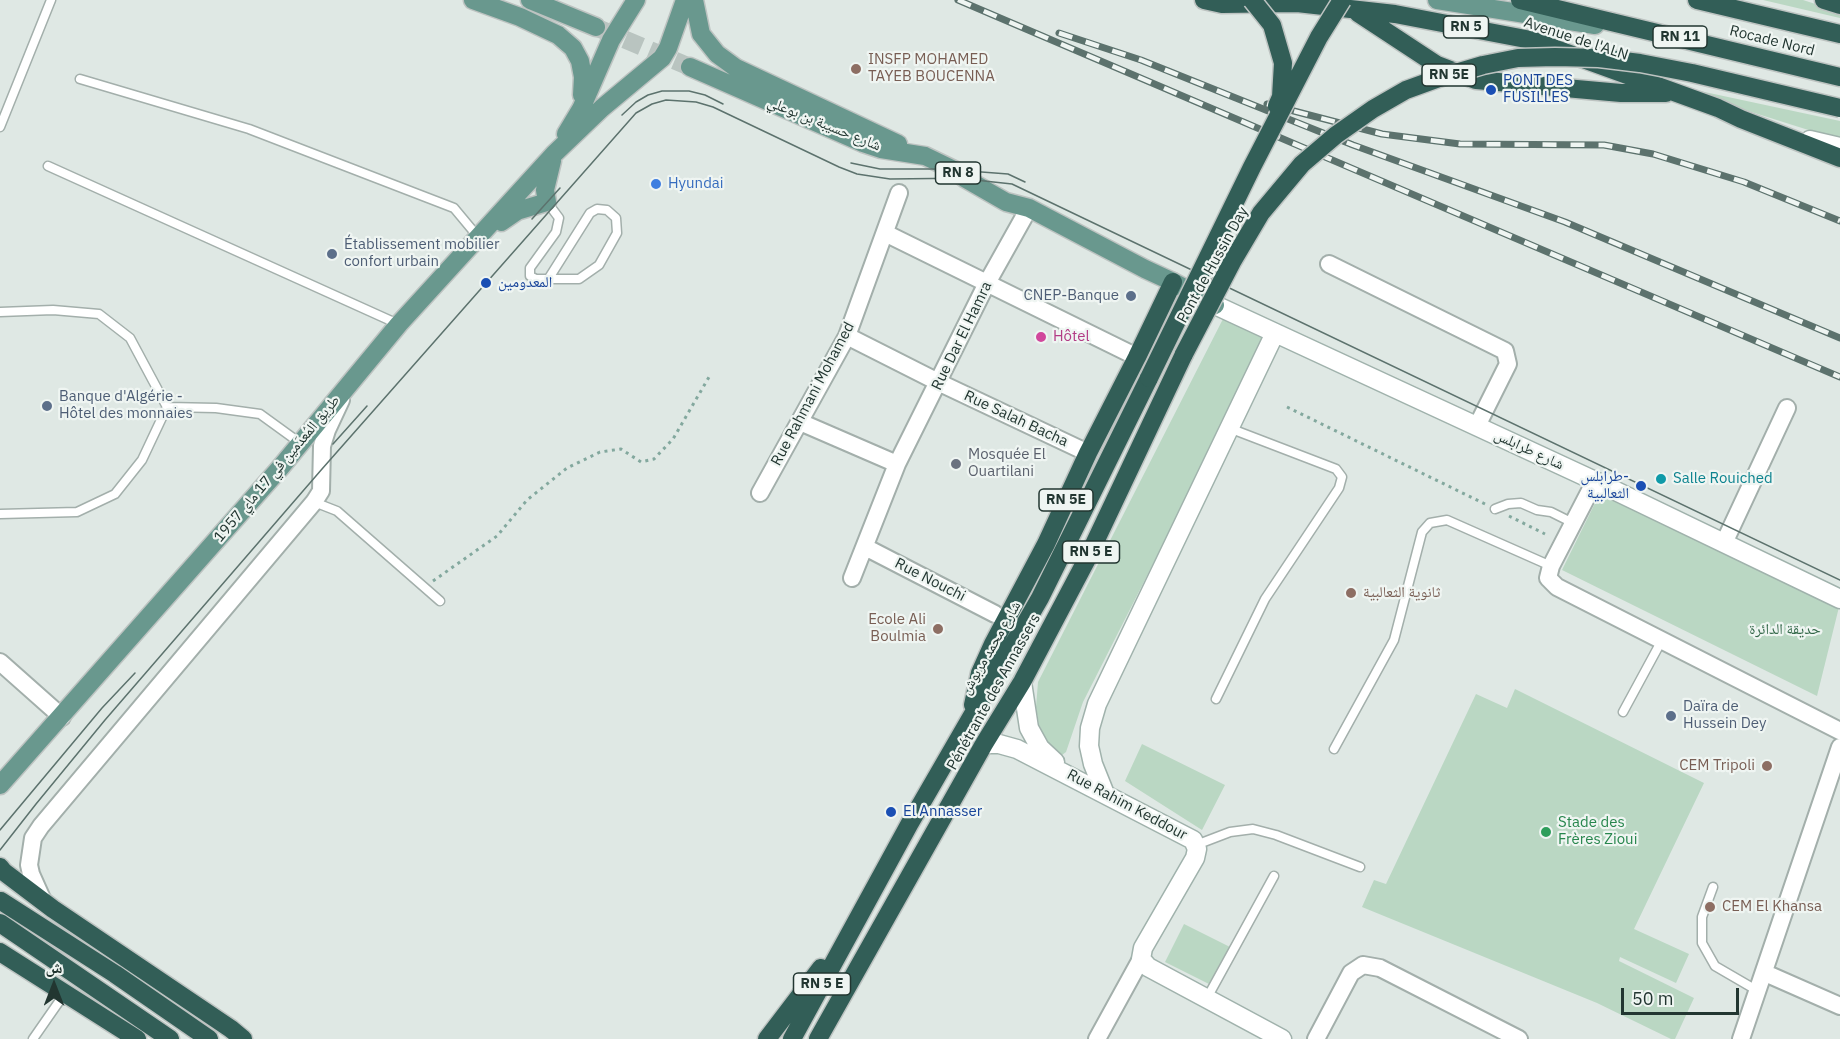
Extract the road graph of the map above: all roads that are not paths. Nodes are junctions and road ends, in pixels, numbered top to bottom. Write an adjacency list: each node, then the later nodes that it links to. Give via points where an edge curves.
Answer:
1 (51, 0): 27 (lane)
2 (473, 0): 26 (main road, via 558,35 573,48 584,77)
3 (530, 0): 16 (main road)
4 (636, 0): 26 (main road, via 611,40)
5 (685, 0): 29 (main road, via 663,58)
6 (694, 0): 30 (main road, via 701,34 717,54 736,68)
7 (1203, 0): 14 (highway, Avenue de l'ALN / RN 5, via 1222,4)
8 (1252, 0): 33 (highway, bridge, via 1272,25 1283,63 1281,97)
9 (1393, 0): 18 (highway)
10 (1437, 0): 19 (main road)
11 (1520, 0): 19 (highway, Rocade Nord / RN 11)
12 (1697, 0): 17 (highway, Rocade Nord / RN 11)
13 (1824, 0): 15 (highway)
14 (1348, 5): 18 (highway, Avenue de l'ALN / RN 5); 23 (highway, via 1437,65 1476,80); 33 (highway, bridge, via 1319,37)
15 (1840, 5)
16 (596, 27)
17 (1840, 34)
18 (1531, 40): 23 (highway, Avenue de l'ALN / RN 5)
19 (1696, 41): 21 (highway, Rocade Nord / RN 11)
20 (690, 67): 30 (main road, شارع حسيبة بن بوعلي / RN 8, via 863,143)
21 (1840, 77)
22 (80, 80): 38 (lane, via 249,129 453,208)
23 (1677, 94): 24 (highway, Avenue de l'ALN / RN 5)
24 (1718, 108): 28 (main road); 31 (highway, RN 5)
25 (1840, 108): 48 (highway, Pont de Hussin Day / RN 5E, bridge, via 1640,63 1599,58 1518,58 1406,90 1336,135 1302,164 1261,213)
26 (580, 109): 29 (main road)
27 (0, 127)
28 (1840, 147)
29 (554, 154): 35 (main road, via 544,190); 38 (main road, طريق المُعدَمين في 17 ماي 1957)
30 (925, 156): 36 (main road, شارع حسيبة بن بوعلي / RN 8, via 1006,202)
31 (1840, 158)
32 (48, 166): 45 (lane)
33 (1252, 167): 50 (highway, Pont de Hussin Day / RN 5 E, bridge)
34 (899, 193): 37 (street, Rue Rahmani Mohamed)
35 (547, 202): 38 (main road, via 517,211); 40 (lane, via 559,218 558,225 530,268 530,276)
36 (1029, 208): 41 (main road, شارع حسيبة بن بوعلي / RN 8); 42 (street, Rue Dar El Hamra)
37 (885, 233): 42 (street); 47 (street, Rue Rahmani Mohamed)
38 (481, 236): 45 (main road, طريق المُعدَمين في 17 ماي 1957)
39 (1329, 264): 56 (street, via 1505,351 1508,364)
40 (549, 278): 40 (lane, via 579,279 599,265 617,233 616,218 607,210 590,213)
41 (1173, 282): 43 (main road, شارع حسيبة بن بوعلي / RN 8); 49 (highway, RN 5E)
42 (987, 283): 49 (street); 51 (street, Rue Dar El Hamra)
43 (1215, 305): 46 (main road, شارع طرابلس / RN 8)
44 (0, 312): 53 (lane, via 53,310 99,314 130,338)
45 (399, 324): 52 (main road, طريق المُعدَمين في 17 ماي 1957)
46 (1275, 333): 56 (main road, شارع طرابلس / RN 8); 57 (main road)
47 (847, 336): 51 (street, Rue Salah Bacha); 55 (street, Rue Rahmani Mohamed)
48 (1184, 354): 76 (highway, Pénétrante des Annassers / RN 5 E, via 1087,559)
49 (1137, 357): 59 (highway, RN 5E)
50 (1149, 378): 81 (highway, شارع محمد مربوش / RN 5 E, via 1040,597)
51 (939, 383): 59 (street, Rue Salah Bacha); 60 (street, Rue Dar El Hamra)
52 (348, 386): 58 (main road, طريق المُعدَمين في 17 ماي 1957); 63 (street, via 324,438 321,491)
53 (167, 407): 58 (lane, via 260,414); 65 (lane, via 142,460 115,494 77,512)
54 (1787, 408): 67 (street)
55 (800, 422): 60 (street); 62 (street, Rue Rahmani Mohamed)
56 (1477, 426): 61 (main road, شارع طرابلس / RN 8)
57 (1228, 428): 77 (lane, via 1336,469 1342,477 1339,488 1265,599); 80 (main road)
58 (300, 443): 79 (main road, طريق المُعدَمين في 17 ماي 1957)
59 (1088, 453): 81 (highway, RN 5E, via 980,673)
60 (897, 464): 68 (street, Rue Dar El Hamra)
61 (1595, 481): 66 (street); 67 (main road, شارع طرابلس / RN 8)
62 (760, 493)
63 (314, 502): 72 (lane, via 337,511); 95 (street, via 41,825 33,838 29,865)
64 (1495, 509): 66 (lane, via 1521,503)
65 (0, 514)
66 (1573, 523): 69 (street)
67 (1724, 543): 71 (main road, شارع طرابلس / RN 8)
68 (865, 547): 70 (street, Rue Dar El Hamra); 73 (street, Rue Nouchi)
69 (1551, 566): 74 (street, via 1548,578 1557,587); 85 (lane, via 1447,520 1430,523 1422,532 1394,640)
70 (852, 578)
71 (1840, 599)
72 (440, 601)
73 (995, 614)
74 (1662, 640): 78 (lane); 82 (street)
75 (0, 662): 79 (street)
76 (1022, 682): 83 (highway, Pénétrante des Annassers / RN 5 E); 86 (main road, via 1034,738)
77 (1216, 699)
78 (1623, 712)
79 (62, 717): 87 (main road, طريق المُعدَمين في 17 ماي 1957)
80 (1091, 721): 86 (main road, via 1083,732); 88 (main road, via 1091,755)
81 (969, 722): 97 (highway, شارع محمد مربوش / RN 5 E)
82 (1840, 731)
83 (984, 744): 86 (main road, Rue Rahim Keddour, via 1017,748); 113 (highway, Pénétrante des Annassers / RN 5 E)
84 (1840, 747): 100 (street)
85 (1334, 749)
86 (1072, 776): 88 (main road, Rue Rahim Keddour)
87 (0, 785)
88 (1105, 794): 89 (main road, Rue Rahim Keddour, via 1189,837)
89 (1196, 845): 91 (lane, via 1230,832 1253,829); 99 (main road, Rue Rahim Keddour, via 1195,858 1143,948)
90 (0, 867): 95 (highway)
91 (1360, 867)
92 (1275, 876): 103 (lane)
93 (1713, 887): 101 (lane, via 1702,917 1702,943 1715,966)
94 (1, 901): 109 (highway)
95 (44, 903): 110 (highway)
96 (0, 923): 108 (highway)
97 (851, 929): 111 (highway); 112 (highway, RN 5 E)
98 (0, 952): 102 (highway)
99 (1141, 959): 103 (main road, via 1148,967); 114 (street)
100 (1765, 973): 101 (street); 104 (street)
101 (1758, 991): 117 (street)
102 (65, 993): 106 (lane); 107 (highway)
103 (1207, 998): 105 (main road)
104 (1840, 1006)
105 (1273, 1037)
106 (33, 1039)
107 (137, 1039)
108 (170, 1039)
109 (209, 1039)
110 (243, 1039)
111 (767, 1039)
112 (792, 1039)
113 (818, 1039)
114 (1098, 1039)
115 (1316, 1039): 116 (street, via 1351,973 1363,965 1380,968)
116 (1519, 1039)
117 (1741, 1039)

